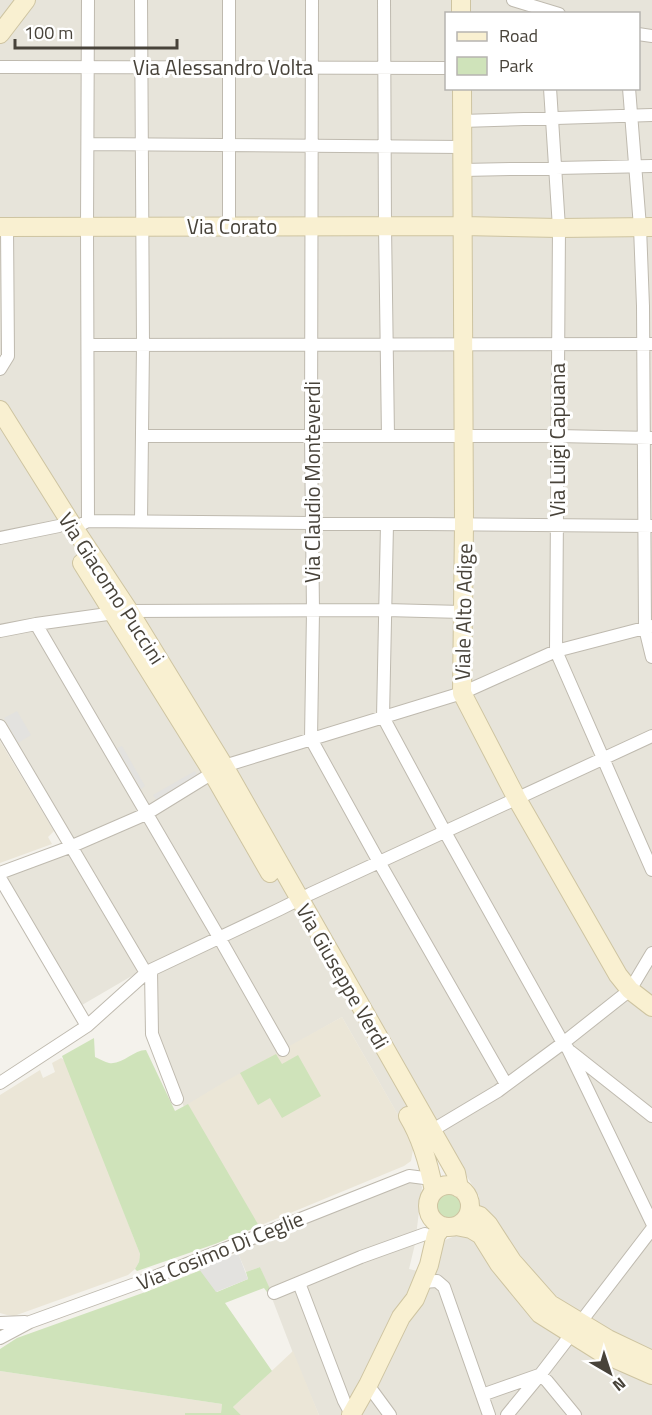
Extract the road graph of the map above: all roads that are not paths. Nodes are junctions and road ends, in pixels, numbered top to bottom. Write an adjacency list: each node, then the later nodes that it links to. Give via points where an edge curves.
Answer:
1 (11, 0): 10 (main road)
2 (26, 0): 11 (main road)
3 (88, 0): 13 (street)
4 (141, 0): 14 (street)
5 (229, 0): 15 (street)
6 (312, 0): 16 (street, Via Claudio Monteverdi)
7 (384, 0): 17 (street)
8 (513, 0): 9 (street)
9 (544, 11)
10 (0, 15)
11 (0, 34)
12 (0, 67): 13 (street, Via Alessandro Volta)
13 (88, 67): 14 (street, Via Alessandro Volta); 26 (street)
14 (141, 67): 15 (street, Via Alessandro Volta); 27 (street)
15 (229, 68): 16 (street, Via Alessandro Volta); 29 (street)
16 (312, 68): 17 (street, Via Alessandro Volta); 28 (street, Via Claudio Monteverdi)
17 (385, 68): 18 (street, Via Alessandro Volta); 30 (street)
18 (445, 68)
19 (462, 90): 25 (main road, Viale Alto Adige)
20 (550, 90): 24 (street, Via Luigi Capuana)
21 (629, 90): 23 (street)
22 (652, 115): 23 (street)
23 (632, 116): 24 (street); 32 (street)
24 (553, 119): 25 (street); 34 (street, Via Luigi Capuana)
25 (462, 121): 31 (main road, Viale Alto Adige)
26 (88, 144): 27 (street); 36 (street)
27 (141, 145): 29 (street); 37 (street)
28 (312, 145): 29 (street); 30 (street); 39 (street, Via Claudio Monteverdi)
29 (229, 146): 38 (street)
30 (385, 146): 31 (street); 40 (street)
31 (462, 147): 35 (main road, Viale Alto Adige)
32 (636, 166): 33 (street); 34 (street); 43 (street)
33 (652, 166)
34 (555, 168): 35 (street); 44 (street, Via Luigi Capuana)
35 (463, 170): 41 (main road, Viale Alto Adige)
36 (87, 226): 37 (main road, Via Corato); 42 (main road, Via Corato); 50 (street)
37 (142, 226): 38 (main road, Via Corato); 51 (street)
38 (229, 226): 39 (main road, Via Corato)
39 (312, 226): 40 (main road, Via Corato); 52 (street, Via Claudio Monteverdi)
40 (385, 226): 41 (main road, Via Corato); 48 (street)
41 (463, 226): 44 (main road, Via Corato); 46 (main road, Viale Alto Adige)
42 (4, 227): 53 (street, via 8,356)
43 (646, 227): 44 (main road, Via Corato); 45 (street)
44 (559, 228): 47 (street, Via Luigi Capuana)
45 (648, 306): 49 (street)
46 (463, 343): 47 (street); 48 (street); 59 (main road, Viale Alto Adige)
47 (558, 343): 49 (street); 60 (street, Via Luigi Capuana)
48 (386, 344): 52 (street); 58 (street)
49 (648, 344): 61 (street)
50 (88, 345): 51 (street); 66 (street)
51 (143, 345): 52 (street); 56 (street)
52 (312, 345): 57 (street, Via Claudio Monteverdi)
53 (0, 369)
54 (0, 410): 66 (main road, Via Giacomo Puccini)
55 (0, 432): 66 (main road, Via Giacomo Puccini)
56 (142, 436): 57 (street); 62 (street)
57 (311, 436): 58 (street); 63 (street, Via Claudio Monteverdi)
58 (388, 436): 59 (street)
59 (464, 436): 60 (street); 65 (main road, Viale Alto Adige)
60 (558, 436): 61 (street); 67 (street, Via Luigi Capuana)
61 (648, 438): 68 (street)
62 (141, 521): 63 (street); 66 (street)
63 (312, 522): 64 (street); 71 (street, Via Claudio Monteverdi)
64 (387, 524): 65 (street); 70 (street)
65 (464, 524): 67 (street); 73 (main road, Viale Alto Adige)
66 (74, 525): 69 (street); 72 (main road, Via Giacomo Puccini)
67 (556, 525): 68 (street); 77 (street, Via Luigi Capuana)
68 (648, 526): 75 (street)
69 (0, 538)
70 (386, 610): 71 (street); 73 (street); 80 (street)
71 (313, 611): 72 (street); 83 (street, Via Claudio Monteverdi)
72 (121, 612): 74 (street); 85 (main road, Via Giacomo Puccini)
73 (462, 612): 79 (main road, Viale Alto Adige)
74 (36, 624): 76 (street); 87 (street)
75 (648, 627): 77 (street); 78 (street)
76 (0, 632)
77 (556, 651): 79 (street); 84 (street)
78 (652, 657)
79 (462, 693): 80 (street); 86 (main road, Viale Alto Adige)
80 (383, 717): 83 (street); 88 (street)
81 (0, 726): 89 (street)
82 (652, 736): 84 (street)
83 (311, 739): 85 (street); 90 (street)
84 (602, 759): 86 (street); 91 (street)
85 (218, 769): 87 (street); 94 (main road, Via Giuseppe Verdi)
86 (517, 799): 88 (street); 98 (main road, Viale Alto Adige)
87 (146, 814): 89 (street); 95 (street)
88 (445, 832): 90 (street); 101 (street)
89 (70, 847): 92 (street); 97 (street)
90 (379, 862): 94 (street); 104 (street)
91 (652, 870)
92 (0, 873)
93 (0, 878): 100 (street)
94 (294, 902): 95 (street); 107 (main road, Via Giuseppe Verdi); 108 (main road, Via Giuseppe Verdi, via 418,1132)
95 (220, 939): 97 (street); 102 (street)
96 (652, 952): 98 (street)
97 (148, 972): 100 (street); 105 (street, via 153,1034)
98 (630, 990): 99 (main road, Viale Alto Adige); 101 (street)
99 (652, 1007)
100 (87, 1026): 103 (street)
101 (565, 1046): 104 (street); 106 (street); 114 (street)
102 (283, 1050)
103 (0, 1083)
104 (506, 1084): 107 (street)
105 (177, 1099)
106 (652, 1116)
107 (431, 1131): 111 (main road, Via Giuseppe Verdi, via 456,1173)
108 (425, 1155): 109 (street); 110 (main road, Via Giuseppe Verdi)
109 (409, 1176): 110 (street); 121 (street, Via Cosimo Di Ceglie)
110 (433, 1185): 111 (main road); 113 (main road, Via Giuseppe Verdi, via 429,1202)
111 (459, 1188): 112 (main road, Via Giuseppe Verdi, via 468,1198)
112 (469, 1212): 113 (main road, via 467,1218); 123 (main road, Via Giuseppe Verdi, via 488,1224 512,1261)
113 (443, 1222): 116 (main road); 117 (main road); 123 (main road, via 481,1235 540,1314)
114 (652, 1223)
115 (652, 1229): 123 (street)
116 (425, 1234): 118 (street); 120 (main road)
117 (423, 1282): 120 (main road); 129 (street, via 437,1281 444,1287)
118 (299, 1283): 119 (street); 130 (street)
119 (274, 1293)
120 (401, 1317): 128 (main road)
121 (30, 1322): 122 (street, Via Cosimo Di Ceglie); 124 (street, Via Cosimo Di Ceglie)
122 (0, 1325): 124 (street)
123 (575, 1328): 125 (main road); 126 (street); 127 (main road, via 602,1353)
124 (0, 1337)
125 (652, 1360)
126 (540, 1375): 129 (street); 133 (street); 134 (street)
127 (652, 1375)
128 (368, 1385): 130 (main road); 131 (street)
129 (482, 1395): 132 (street)
130 (351, 1414)
131 (390, 1415)
132 (489, 1415)
133 (507, 1415)
134 (575, 1415)

